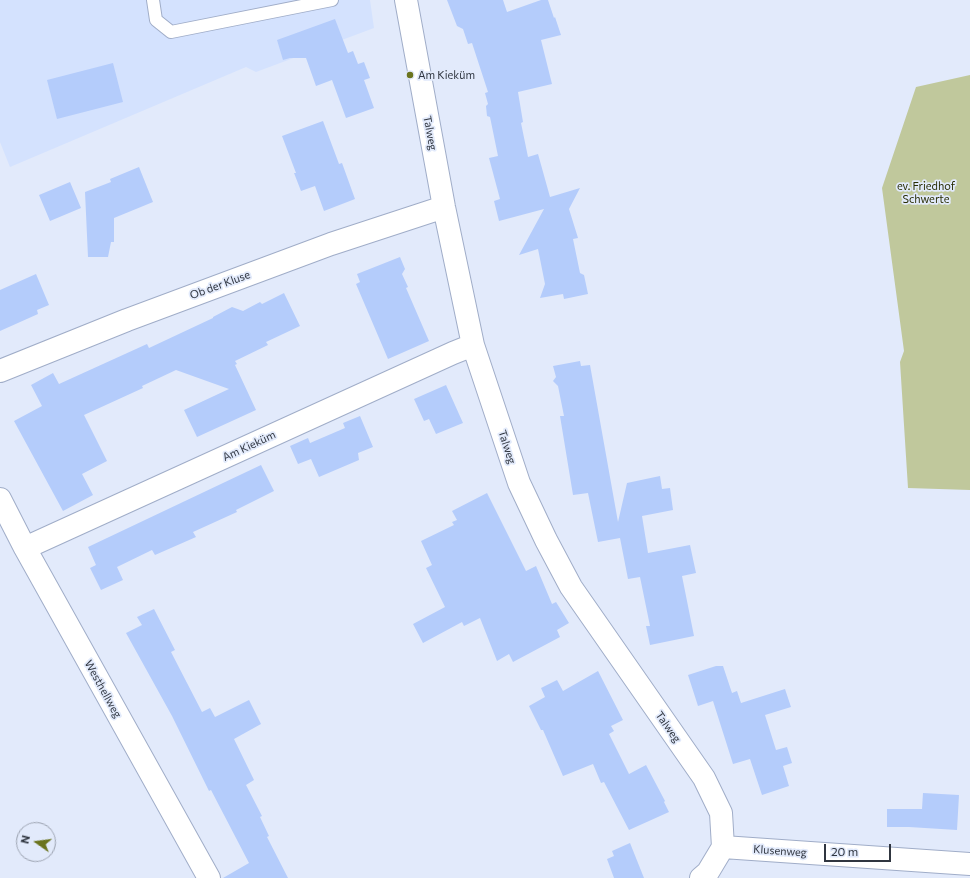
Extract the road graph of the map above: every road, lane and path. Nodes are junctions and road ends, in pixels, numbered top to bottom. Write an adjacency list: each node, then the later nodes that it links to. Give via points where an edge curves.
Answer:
1 (153, 0): 2 (lane, via 156,20 171,32)
2 (332, 0)
3 (406, 0): 4 (street, Talweg)
4 (444, 207): 5 (street, Talweg); 6 (street, Ob der Kluse, via 324,247 127,320)
5 (473, 345): 8 (street, Am Kieküm); 9 (street, Talweg, via 519,483 546,540 571,587 704,778 721,813)
6 (0, 371)
7 (0, 499): 8 (street, Westhellweg)
8 (24, 548): 12 (street, Westhellweg)
9 (723, 847): 11 (street, Klusenweg); 13 (street, via 708,872)
10 (970, 864): 11 (street, Klusenweg)
11 (905, 866)
12 (209, 878)
13 (701, 878)

